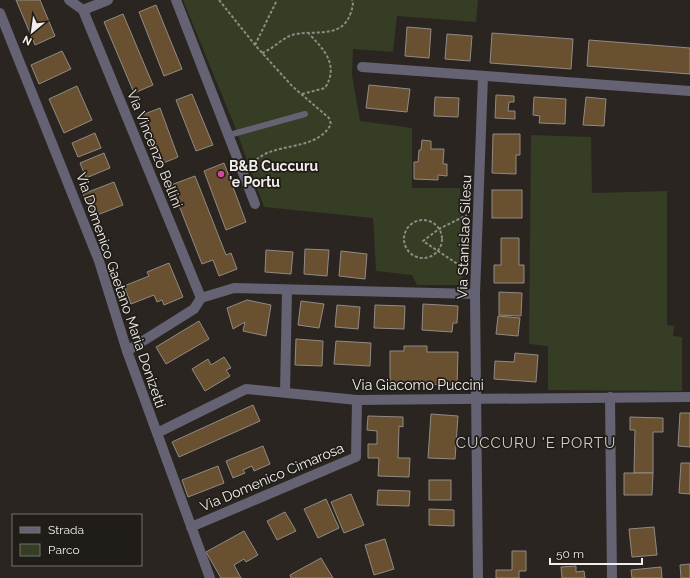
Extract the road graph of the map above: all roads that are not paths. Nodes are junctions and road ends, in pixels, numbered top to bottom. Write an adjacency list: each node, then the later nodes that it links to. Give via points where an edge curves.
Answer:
1 (69, 0): 4 (street)
2 (108, 0): 4 (street)
3 (176, 0): 10 (street)
4 (83, 10): 14 (street, Via Vincenzo Bellini)
5 (0, 13): 15 (street, Via Domenico Gaetano Maria Donizetti, via 99,261)
6 (362, 67): 7 (street)
7 (483, 76): 8 (street); 13 (street, Via Stanislao Silesu)
8 (690, 91)
9 (305, 114): 10 (lane)
10 (229, 135): 11 (street)
11 (256, 204)
12 (287, 290): 13 (street); 14 (street, via 234,288); 16 (street)
13 (475, 294): 19 (street, Via Stanislao Silesu)
14 (201, 298): 15 (street, via 194,309)
15 (127, 350): 21 (street, Via Domenico Gaetano Maria Donizetti)
16 (285, 392): 20 (street, Via Giacomo Puccini); 21 (street, Via Giacomo Puccini, via 246,389)
17 (610, 397): 18 (street, Via Giacomo Puccini); 19 (street, Via Giacomo Puccini); 25 (street)
18 (690, 397)
19 (477, 399): 20 (street, Via Giacomo Puccini); 24 (street, Via Stanislao Silesu)
20 (357, 400): 22 (street, Via Domenico Cimarosa, via 356,457)
21 (157, 433): 22 (street, Via Domenico Gaetano Maria Donizetti)
22 (191, 527): 23 (street, Via Domenico Gaetano Maria Donizetti)
23 (210, 578)
24 (478, 578)
25 (612, 578)

